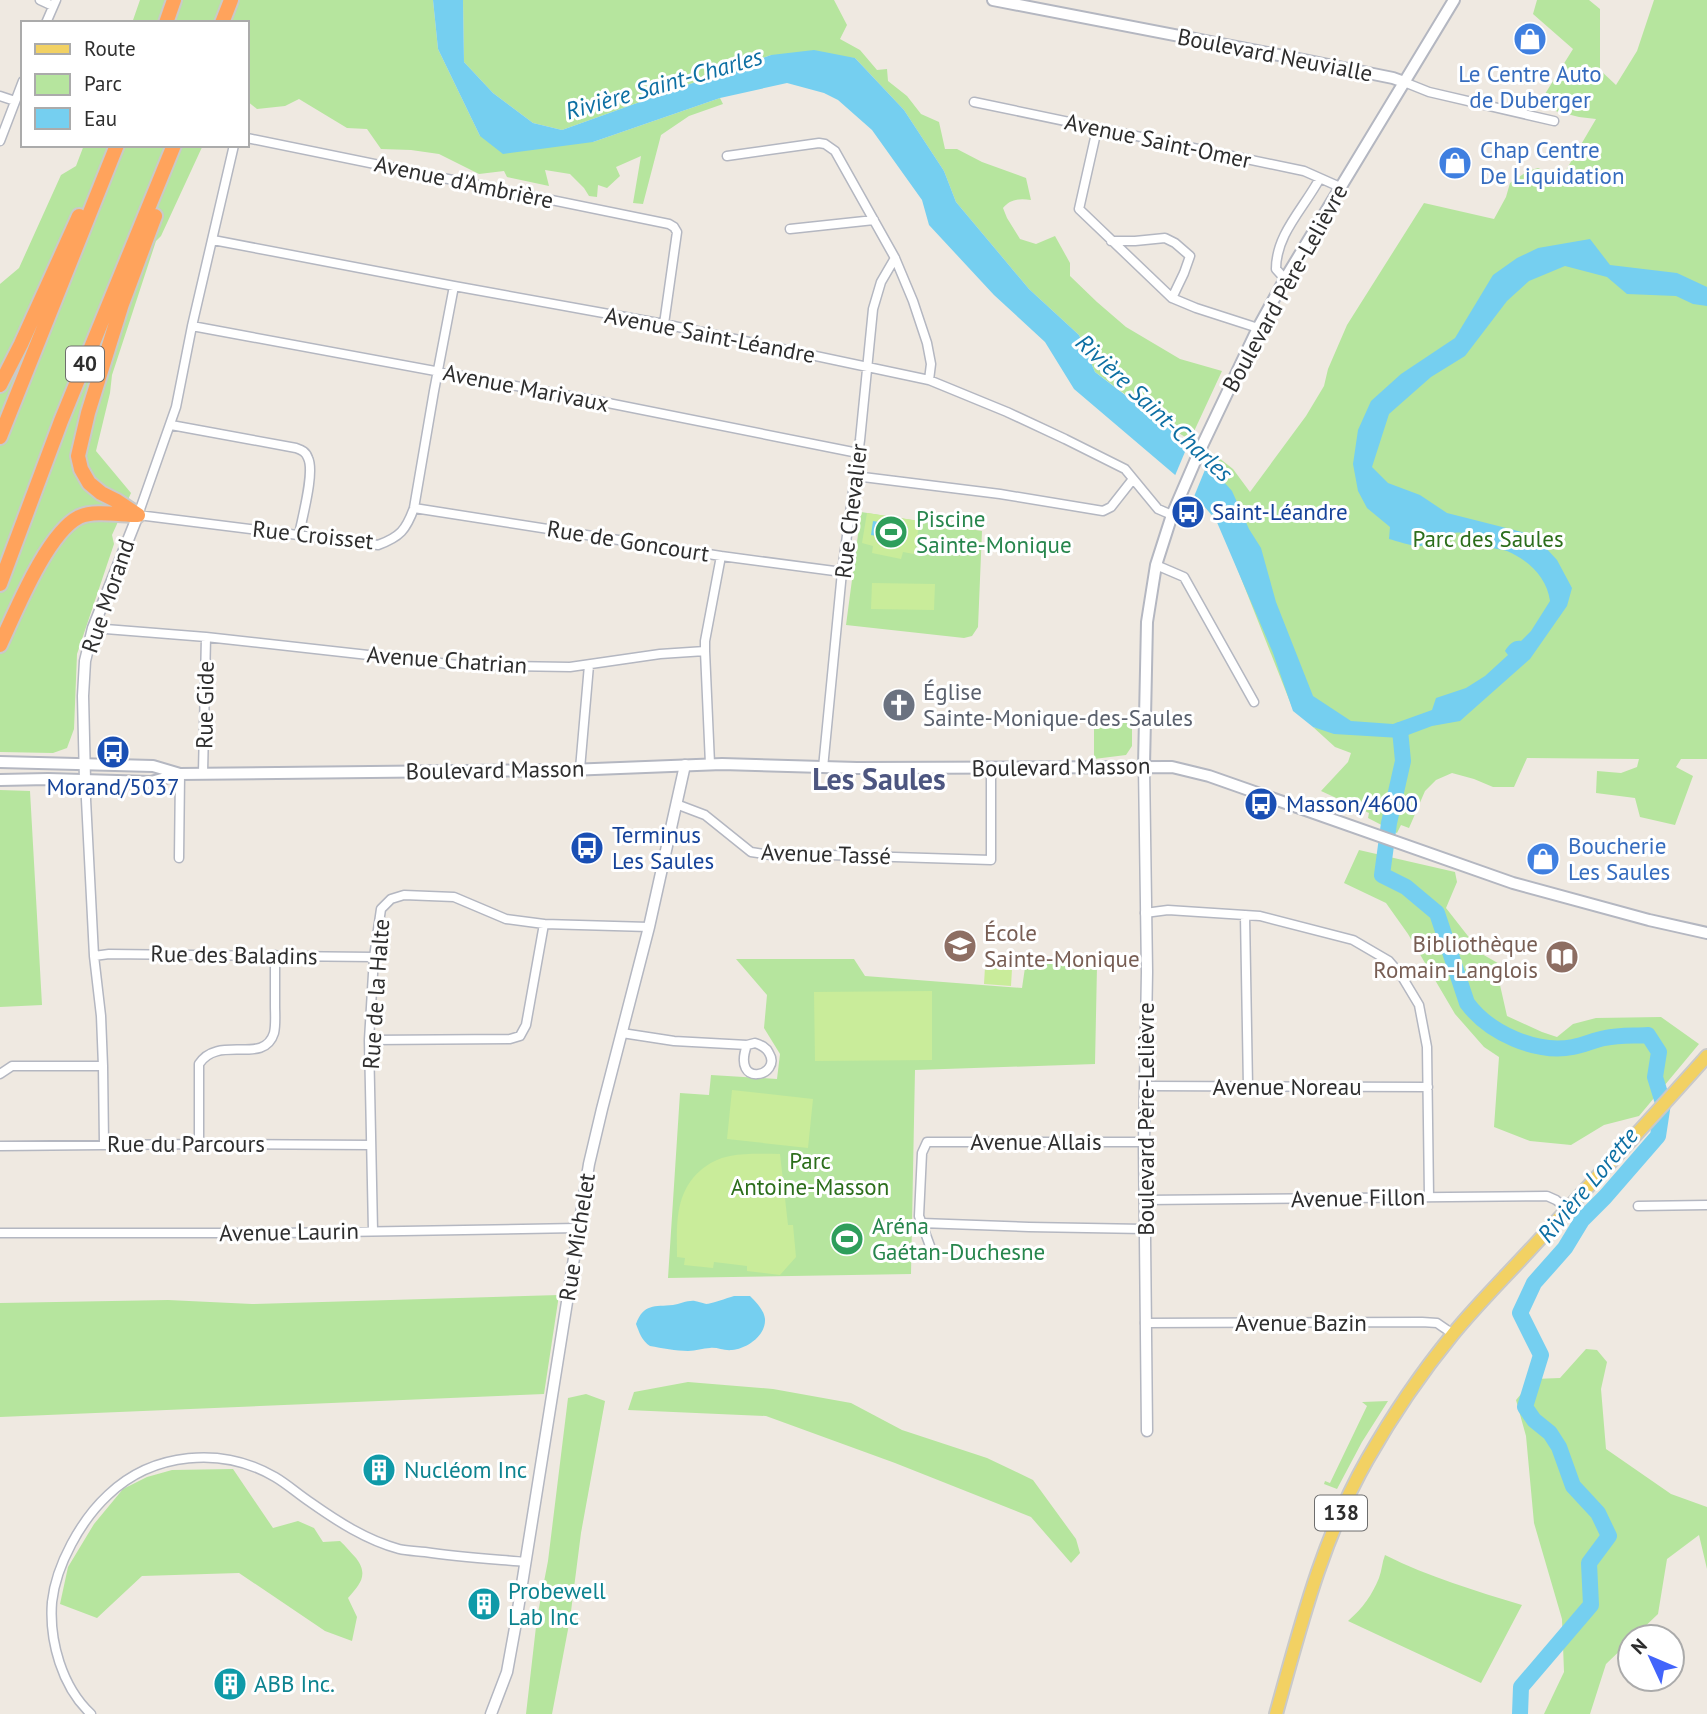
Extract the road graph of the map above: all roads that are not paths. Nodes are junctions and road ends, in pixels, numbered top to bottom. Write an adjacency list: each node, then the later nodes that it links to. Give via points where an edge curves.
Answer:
1 (40, 0): 6 (street)
2 (174, 0): 8 (highway)
3 (231, 0): 9 (highway)
4 (993, 0): 10 (main road, Boulevard Neuvialle)
5 (1454, 0): 10 (main road, Boulevard Père-Lelièvre)
6 (54, 3): 7 (street)
7 (47, 21)
8 (167, 21)
9 (223, 21)
10 (1404, 82): 15 (street, Boulevard Neuvialle); 26 (main road, Boulevard Père-Lelièvre)
11 (21, 86): 13 (street)
12 (0, 96): 13 (street)
13 (15, 101): 18 (street)
14 (974, 102): 16 (street, Avenue Saint-Omer)
15 (1554, 121)
16 (1097, 129): 25 (street, Avenue Saint-Omer); 30 (street, via 1079,209)
17 (248, 138): 35 (street, Avenue d'Ambrière, via 669,224 677,232)
18 (0, 141)
19 (111, 147): 41 (highway)
20 (116, 147): 43 (highway, 40)
21 (173, 147): 54 (highway, 40)
22 (178, 147): 48 (highway, via 122,304 78,456 89,483)
23 (234, 147): 29 (street, Rue Morand)
24 (727, 156): 27 (street, via 825,144 835,151)
25 (1320, 178): 26 (street, Avenue Saint-Omer); 32 (street, via 1280,246 1276,269)
26 (1340, 187): 32 (main road, Boulevard Père-Lelièvre)
27 (874, 220): 28 (street); 31 (street)
28 (790, 229)
29 (214, 240): 33 (street, Avenue Saint-Léandre); 36 (street, Rue Morand)
30 (1111, 241): 34 (street); 34 (street, via 1165,238 1190,256)
31 (895, 258): 38 (street, Rue Chevalier, via 873,309); 40 (street, via 927,343)
32 (1285, 279): 37 (main road, Boulevard Père-Lelièvre)
33 (454, 286): 35 (street, Avenue Saint-Léandre); 39 (street, Rue Croisset)
34 (1172, 298): 37 (street)
35 (664, 324): 38 (street, Avenue Saint-Léandre)
36 (192, 326): 39 (street, Avenue Marivaux); 42 (street, Rue Morand)
37 (1258, 328): 49 (main road, Boulevard Père-Lelièvre)
38 (867, 366): 40 (street, Avenue Saint-Léandre); 44 (street, Rue Chevalier)
39 (437, 371): 44 (street, Avenue Marivaux); 47 (street, Rue Croisset)
40 (929, 380): 46 (street, Avenue Saint-Léandre, via 1065,439 1125,469)
41 (0, 385)
42 (170, 425): 48 (street, Rue Morand); 50 (street, via 303,451 311,473)
43 (0, 438)
44 (859, 453): 45 (street, Rue Chevalier)
45 (855, 476): 46 (street, via 1103,511); 53 (street, Rue Chevalier)
46 (1133, 479): 49 (street, Avenue Saint-Léandre, via 1158,509)
47 (414, 508): 50 (street, Rue Croisset, via 407,526 378,545); 51 (street, Rue de Goncourt)
48 (138, 515): 50 (street, Rue Croisset); 55 (street, Rue Morand); 57 (highway, via 92,513 62,530 42,559)
49 (1172, 515): 52 (main road, Boulevard Père-Lelièvre)
50 (299, 535)
51 (721, 556): 53 (street, Rue de Goncourt); 58 (street)
52 (1156, 565): 60 (street, via 1184,577); 65 (main road, Boulevard Père-Lelièvre, via 1147,622)
53 (842, 572): 66 (street, Rue Chevalier)
54 (0, 584)
55 (93, 628): 56 (street, Avenue Chatrian); 62 (street, Rue Morand, via 85,661)
56 (206, 637): 59 (street, Avenue Chatrian, via 458,665); 70 (street, Rue Gide)
57 (0, 645)
58 (705, 651): 59 (street, Avenue Chatrian); 63 (street)
59 (589, 665): 68 (street)
60 (1254, 702)
61 (0, 762): 62 (main road, Boulevard Masson)
62 (85, 763): 69 (main road, Boulevard Masson, via 153,766); 72 (street, Rue Morand)
63 (710, 764): 64 (main road, Boulevard Masson); 66 (main road, Boulevard Masson)
64 (685, 765): 68 (main road, Boulevard Masson); 73 (street, Rue Michelet)
65 (1144, 766): 67 (main road, Boulevard Masson); 75 (street, Boulevard Père-Lelièvre); 79 (main road, Boulevard Masson, via 1209,776 1513,883)
66 (824, 768): 67 (main road, Boulevard Masson)
67 (991, 768): 73 (street, Avenue Tassé, via 991,860 751,852 705,815)
68 (580, 769): 70 (main road, Boulevard Masson)
69 (180, 774): 70 (main road, Boulevard Masson); 72 (main road, Boulevard Masson, via 151,782); 74 (street)
70 (204, 774)
71 (0, 780): 72 (main road, Boulevard Masson)
72 (85, 780): 81 (street, Rue Morand)
73 (676, 804): 78 (street, Rue Michelet)
74 (179, 858)
75 (1145, 913): 76 (street); 89 (street, Boulevard Père-Lelièvre)
76 (1245, 915): 90 (street); 91 (street, via 1353,940 1389,961 1419,1005)
77 (544, 923): 78 (street, Rue de la Halte); 82 (street, Rue de la Halte, via 506,919 454,897 404,895 381,909); 84 (street, via 526,1025 520,1036)
78 (649, 927): 83 (street, Rue Michelet)
79 (1707, 933)
80 (275, 955): 81 (street, Rue des Baladins); 82 (street, Rue des Baladins); 94 (street, via 275,1028 270,1042 264,1048 213,1051 199,1064)
81 (94, 956): 87 (street, Rue Morand)
82 (374, 957): 84 (street, Rue de la Halte)
83 (622, 1033): 85 (street); 103 (street, Rue Michelet, via 592,1150)
84 (369, 1040): 95 (street, Rue de la Halte)
85 (747, 1045)
86 (1707, 1056): 101 (main road, 138)
87 (103, 1066): 88 (street, via 12,1066); 93 (street, Rue Morand)
88 (0, 1074)
89 (1145, 1086): 90 (street, Avenue Noreau); 92 (street, Boulevard Père-Lelièvre)
90 (1248, 1087): 91 (street, Avenue Noreau)
91 (1428, 1087): 97 (street)
92 (1144, 1142): 98 (street, Boulevard Père-Lelièvre); 102 (street, Avenue Allais, via 928,1142 922,1153)
93 (104, 1144): 94 (street, Rue du Parcours); 96 (street, Rue du Parcours)
94 (199, 1144): 95 (street, Rue du Parcours)
95 (371, 1145): 105 (street, Rue de la Halte)
96 (0, 1146)
97 (1429, 1197): 98 (street, Avenue Fillon); 101 (street, Avenue Fillon, via 1546,1196)
98 (1145, 1200): 104 (street, Boulevard Père-Lelièvre)
99 (1707, 1205): 100 (street)
100 (1639, 1206)
101 (1567, 1209): 109 (main road, 138)
102 (921, 1223): 104 (street); 107 (street)
103 (578, 1228): 105 (street, Avenue Laurin); 111 (street, Rue Michelet)
104 (1145, 1229): 108 (street, Boulevard Père-Lelièvre)
105 (373, 1231): 106 (street, Avenue Laurin)
106 (0, 1233)
107 (930, 1246)
108 (1145, 1323): 109 (street, Avenue Bazin, via 1422,1322 1437,1323); 110 (street, Boulevard Père-Lelièvre)
109 (1453, 1334): 114 (main road, 138, via 1388,1424 1343,1507)
110 (1147, 1432)
111 (526, 1562): 112 (street, via 399,1549 334,1519 275,1477 237,1462 191,1457 154,1466 116,1487 100,1503 84,1522 60,1568 52,1601 53,1633 65,1678); 113 (street, Rue Michelet, via 507,1672)
112 (91, 1714)
113 (491, 1714)
114 (1276, 1714)

